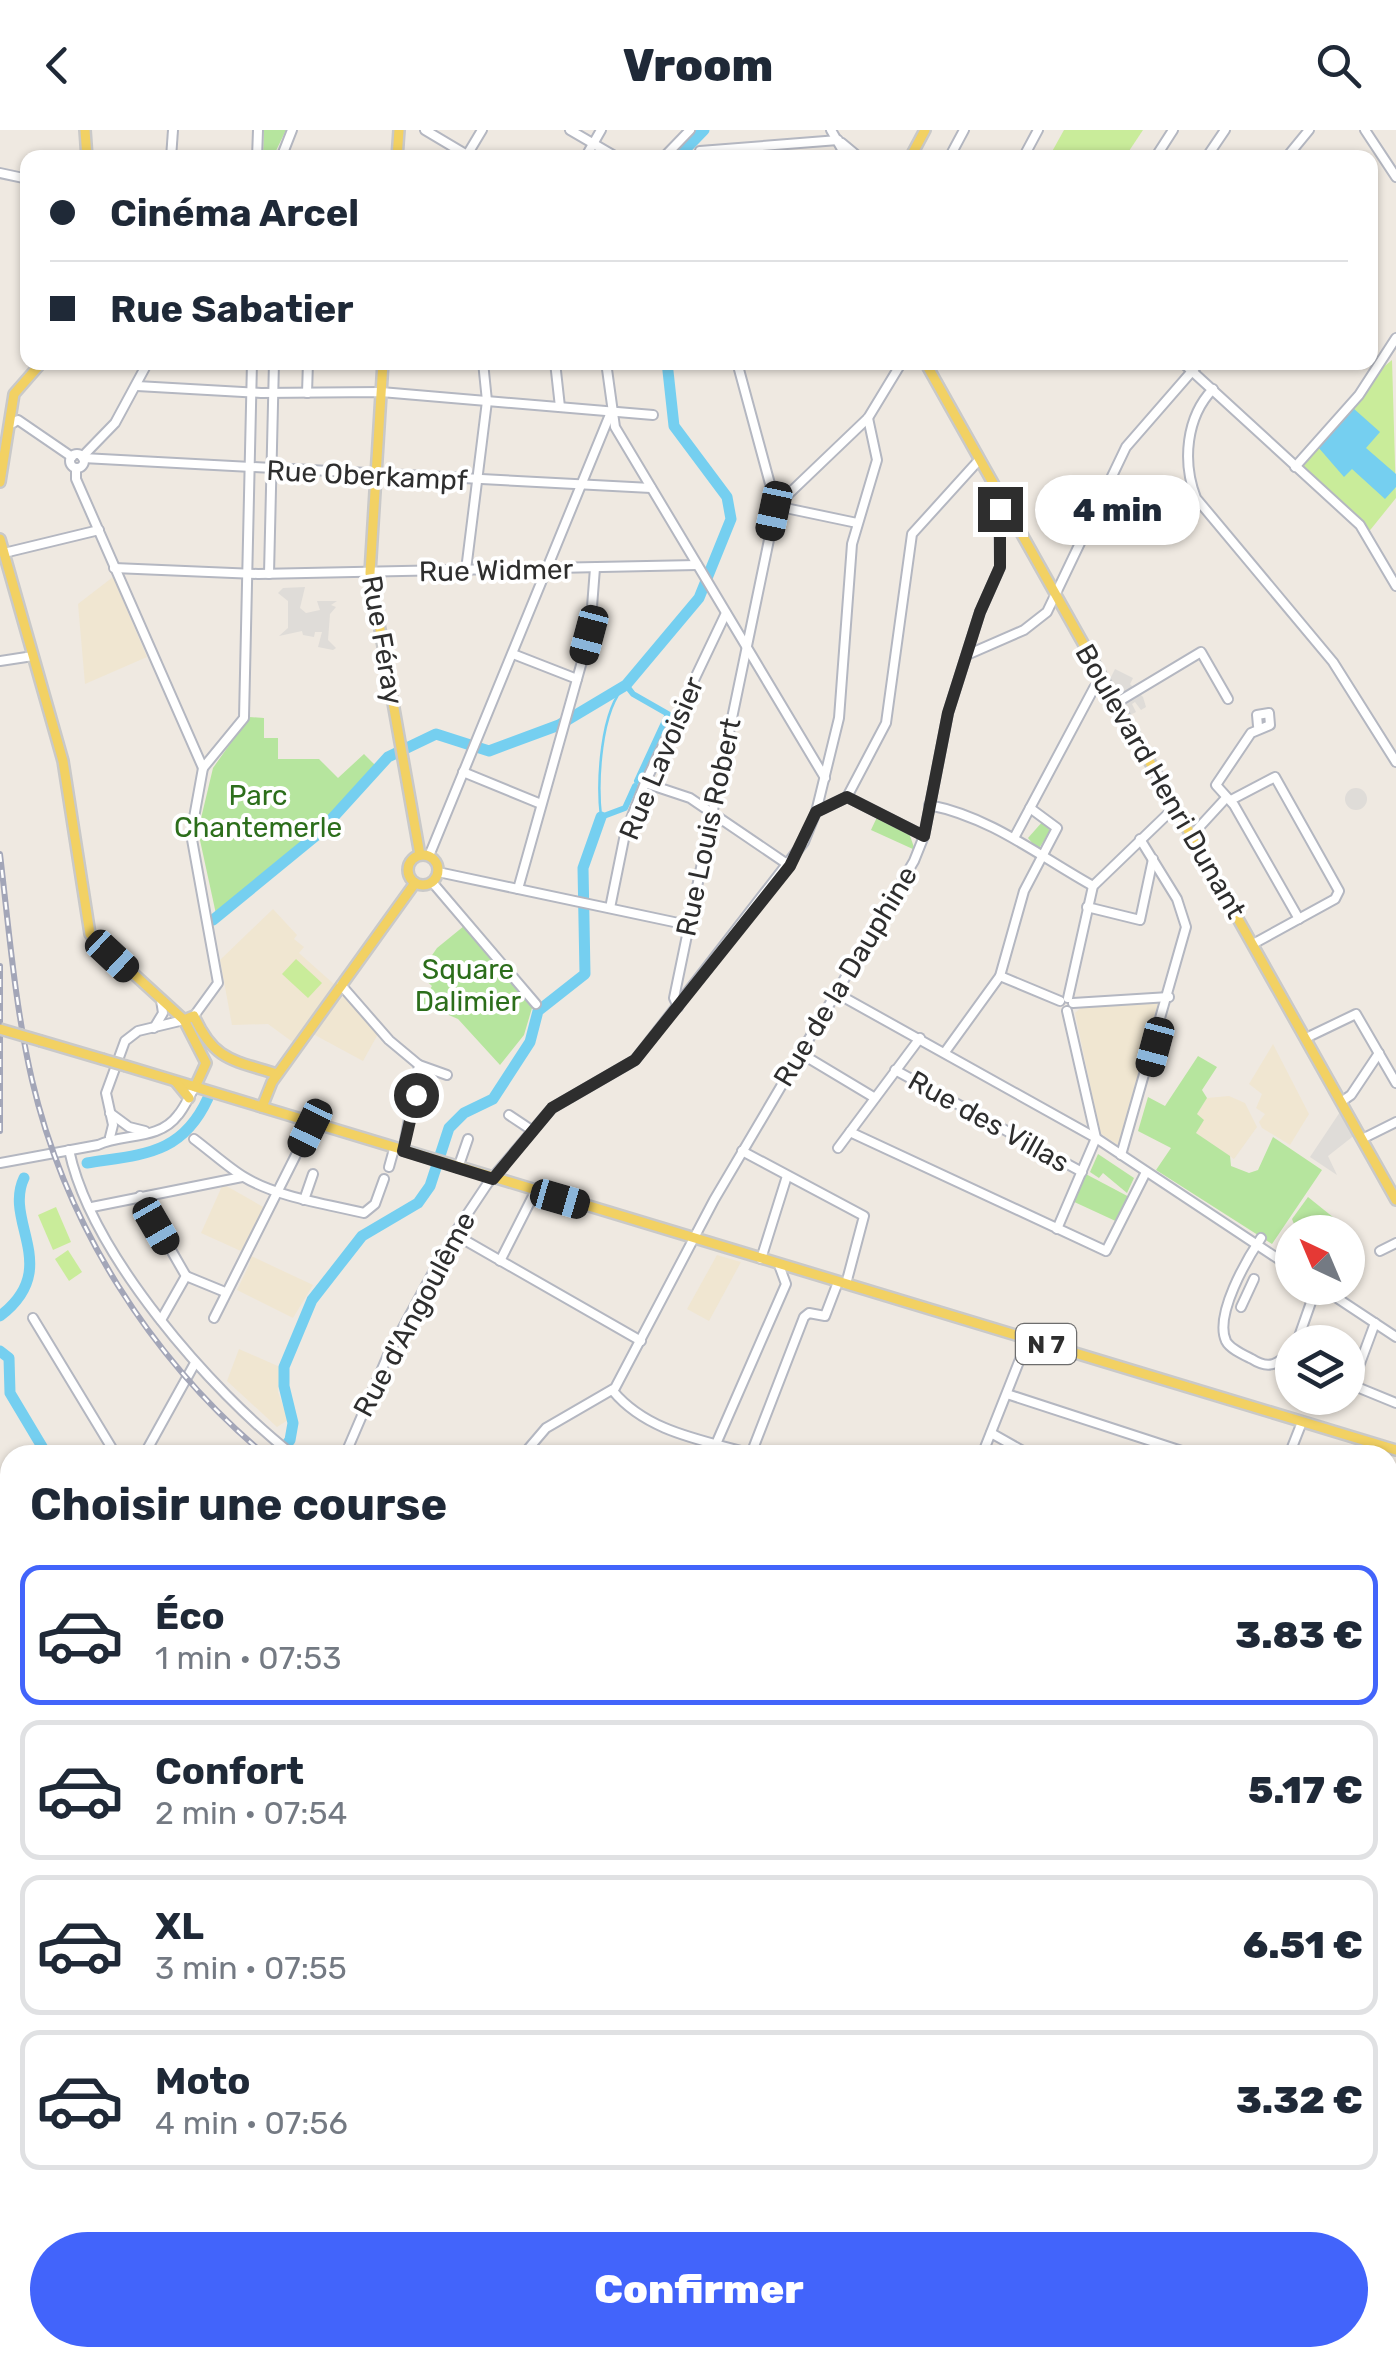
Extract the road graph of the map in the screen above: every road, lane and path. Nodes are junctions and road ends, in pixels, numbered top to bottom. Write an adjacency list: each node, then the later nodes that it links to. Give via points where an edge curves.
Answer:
1 (424, 130): 10 (street)
2 (570, 130): 9 (street)
3 (601, 130): 9 (street)
4 (689, 130): 13 (street)
5 (832, 130): 8 (street)
6 (1309, 130): 17 (street)
7 (1365, 130): 18 (street)
8 (838, 140): 14 (street); 15 (street); 16 (street)
9 (593, 144): 11 (street); 12 (street)
10 (459, 150)
11 (590, 150)
12 (604, 150)
13 (670, 150)
14 (713, 150)
15 (844, 150)
16 (850, 150)
17 (1293, 150)
18 (1379, 151): 19 (street)
19 (1396, 176)
20 (1396, 338): 21 (street)
21 (1378, 366)
22 (34, 370): 45 (main road, via 21,382)
23 (144, 370): 36 (street)
24 (252, 370): 38 (street)
25 (274, 370): 40 (street)
26 (308, 370): 41 (street)
27 (382, 370): 39 (main road, Rue Féray)
28 (484, 370): 42 (street)
29 (556, 370): 43 (street)
30 (607, 370): 44 (street)
31 (739, 370): 60 (street)
32 (897, 370): 47 (street)
33 (929, 370): 50 (main road, Boulevard Henri Dunant)
34 (1375, 370): 51 (street)
35 (1192, 372): 37 (street); 75 (street, via 1126,446)
36 (137, 386): 38 (street); 49 (street)
37 (1213, 389): 51 (street); 87 (street, via 1190,430 1196,498 1333,662)
38 (251, 392): 40 (street); 53 (street)
39 (381, 392): 41 (street); 42 (street); 55 (main road, Rue Féray)
40 (274, 393): 41 (street); 54 (street)
41 (307, 393)
42 (487, 400): 43 (street); 56 (street)
43 (560, 408): 44 (street)
44 (611, 412): 46 (street); 58 (street); 59 (street)
45 (12, 415): 48 (street); 57 (main road)
46 (652, 415)
47 (868, 418): 60 (street); 62 (street, Rue d'Angoulême, via 878,460)
48 (72, 457): 49 (street, Rue Oberkampf); 52 (street)
49 (82, 458): 52 (street); 53 (street, Rue Oberkampf)
50 (979, 460): 61 (main road, Boulevard Henri Dunant); 92 (street, via 912,534 888,716)
51 (1295, 467): 74 (street, via 1364,530)
52 (76, 468): 63 (street)
53 (249, 468): 54 (street, Rue Oberkampf); 72 (street)
54 (271, 469): 55 (street, Rue Oberkampf); 73 (street)
55 (376, 476): 56 (street, Rue Oberkampf); 71 (main road, Rue Féray)
56 (478, 481): 58 (street, Rue Oberkampf); 70 (street)
57 (0, 482)
58 (582, 486): 59 (street, Rue Oberkampf); 69 (street)
59 (652, 488): 68 (street)
60 (776, 506): 62 (street); 77 (street, Rue Louis Robert)
61 (1004, 506): 75 (main road, Boulevard Henri Dunant); 79 (street, Rue de la Dauphine, via 1000,567)
62 (857, 523): 90 (street, Rue d'Angoulême, via 841,703)
63 (99, 530): 65 (street); 66 (street)
64 (0, 540): 65 (main road)
65 (4, 553): 80 (main road)
66 (114, 568): 72 (street, Rue Widmer); 88 (street)
67 (595, 568): 68 (street, Rue Widmer); 69 (street, Rue Widmer); 82 (street, via 590,632)
68 (699, 568): 76 (street)
69 (548, 569): 70 (street, Rue Widmer); 78 (street)
70 (466, 570): 71 (street, Rue Widmer)
71 (370, 572): 73 (street, Rue Widmer); 104 (main road, Rue Féray)
72 (247, 574): 73 (street, Rue Widmer); 88 (street, via 244,718)
73 (269, 574)
74 (1396, 586)
75 (1055, 596): 79 (street, via 1032,626); 83 (main road, Boulevard Henri Dunant)
76 (726, 613): 77 (street); 91 (street, Rue Lavoisier)
77 (746, 646): 90 (street); 99 (street, Rue Louis Robert)
78 (513, 654): 82 (street); 89 (street)
79 (967, 655): 95 (street, Rue de la Dauphine)
80 (33, 656): 81 (street); 121 (main road, via 63,760 90,934)
81 (0, 661)
82 (577, 680): 94 (street)
83 (1103, 680): 85 (main road, Boulevard Henri Dunant); 97 (street)
84 (1228, 699): 85 (street, via 1201,652)
85 (1116, 703): 96 (main road, Boulevard Henri Dunant)
86 (1258, 726): 93 (street, via 1216,782)
87 (1396, 762)
88 (202, 768): 125 (street, via 191,834 218,982)
89 (464, 772): 94 (street); 104 (street)
90 (825, 778): 98 (street, Rue d'Angoulême)
91 (645, 782): 99 (street); 113 (street, Rue Lavoisier, via 625,834)
92 (847, 797): 98 (street); 101 (street)
93 (1228, 799): 100 (street); 114 (street); 114 (street, via 1275,777 1338,895)
94 (541, 804): 111 (street)
95 (930, 805): 101 (street, Rue de la Dauphine); 102 (street, via 962,812)
96 (1176, 807): 100 (main road, Boulevard Henri Dunant); 103 (street)
97 (1030, 808): 102 (street); 105 (street, via 1057,826)
98 (816, 812): 107 (street, Rue d'Angoulême)
99 (711, 813): 107 (street); 115 (street, Rue Louis Robert)
100 (1192, 835): 116 (main road, Boulevard Henri Dunant)
101 (924, 836): 119 (street, Rue de la Dauphine)
102 (1014, 838): 105 (street)
103 (1140, 839): 106 (street); 110 (street)
104 (424, 856): 108 (main road); 109 (main road, via 408,868)
105 (1042, 857): 110 (street); 117 (street, via 1024,891)
106 (1154, 858): 112 (street, via 1140,920); 120 (street, via 1186,922)
107 (790, 866): 124 (street, Rue d'Angoulême)
108 (435, 877): 109 (main road); 111 (street); 123 (street)
109 (415, 883): 118 (main road)
110 (1092, 886): 112 (street)
111 (518, 889): 113 (street)
112 (1088, 907): 122 (street)
113 (610, 908): 115 (street)
114 (1299, 919): 116 (street)
115 (688, 925): 124 (street, Rue Louis Robert, via 674,998)
116 (1253, 944): 129 (main road, Boulevard Henri Dunant)
117 (1000, 976): 122 (street); 130 (street)
118 (342, 985): 135 (street); 137 (main road)
119 (836, 993): 128 (street); 132 (street, Rue de la Dauphine)
120 (1168, 997): 122 (street); 162 (street)
121 (161, 1000): 125 (main road); 126 (street, via 164,1014)
122 (1067, 1003): 154 (street)
123 (536, 1004)
124 (678, 1007): 150 (street, Rue d'Angoulême, via 626,1068 552,1108)
125 (189, 1018): 126 (street); 133 (main road); 134 (main road)
126 (154, 1028): 146 (street, via 125,1041 106,1089)
127 (0, 1029): 139 (main road, N 7, bridge)
128 (920, 1038): 130 (street); 136 (street)
129 (1306, 1038): 131 (street, via 1356,1014); 144 (main road, Boulevard Henri Dunant)
130 (945, 1052): 154 (street)
131 (1379, 1052): 140 (street); 144 (street)
132 (800, 1053): 143 (street); 161 (street, Rue de la Dauphine)
133 (220, 1056): 134 (main road); 137 (main road)
134 (206, 1063): 139 (main road, via 190,1078); 141 (main road)
135 (419, 1065): 138 (street); 160 (street)
136 (896, 1070): 143 (street); 166 (street, Rue des Villas)
137 (277, 1074): 145 (main road)
138 (447, 1075)
139 (174, 1080): 141 (main road, N 7); 142 (main road)
140 (1396, 1084)
141 (198, 1089): 142 (street); 145 (main road, N 7)
142 (188, 1098): 151 (street, via 176,1118)
143 (875, 1098): 152 (street)
144 (1342, 1102): 157 (main road, Boulevard Henri Dunant)
145 (262, 1107): 149 (main road, N 7)
146 (110, 1113): 151 (street, via 129,1127); 153 (street)
147 (508, 1115): 150 (street)
148 (1396, 1122): 157 (street)
149 (312, 1123): 160 (main road, N 7); 173 (street)
150 (530, 1130): 171 (street, Rue d'Angoulême)
151 (154, 1132): 153 (street)
152 (850, 1132): 158 (street); 179 (street)
153 (110, 1137): 159 (street)
154 (1096, 1138): 162 (street); 166 (street)
155 (194, 1139): 170 (street)
156 (468, 1139): 165 (street)
157 (1362, 1139): 177 (main road, Boulevard Henri Dunant)
158 (838, 1148)
159 (69, 1150): 163 (street); 178 (street)
160 (399, 1150): 164 (street); 165 (main road, N 7)
161 (742, 1151): 169 (street); 181 (street, Rue de la Dauphine)
162 (1121, 1156): 167 (street)
163 (0, 1163)
164 (389, 1166)
165 (458, 1168): 171 (main road, N 7)
166 (1082, 1172): 179 (street)
167 (1146, 1172): 179 (street, via 1108,1251); 182 (street)
168 (314, 1174): 176 (street)
169 (787, 1176): 186 (street); 192 (street, via 866,1218)
170 (242, 1177): 173 (street); 175 (street)
171 (493, 1179): 174 (main road, N 7); 180 (street, Rue d'Angoulême)
172 (384, 1180): 176 (street, via 368,1212)
173 (279, 1191): 176 (street); 194 (street)
174 (536, 1192): 181 (main road, N 7); 187 (street)
175 (140, 1196): 178 (street); 190 (street)
176 (304, 1200)
177 (1396, 1200)
178 (92, 1207): 199 (street)
179 (1057, 1229)
180 (454, 1234): 187 (street); 217 (street, Rue d'Angoulême, via 388,1355)
181 (695, 1238): 186 (main road, N 7); 203 (street, Rue de la Dauphine)
182 (1259, 1241): 185 (street); 195 (street)
183 (1396, 1243): 184 (street)
184 (1380, 1252)
185 (1275, 1254)
186 (761, 1259): 188 (main road, N 7)
187 (500, 1261): 203 (street)
188 (778, 1265): 189 (main road, N 7); 193 (street)
189 (807, 1273): 192 (main road, N 7); 193 (street)
190 (186, 1276): 194 (street); 199 (street)
191 (1254, 1278): 195 (street, via 1243,1303)
192 (842, 1283): 202 (main road, N 7); 220 (street, via 825,1316 804,1316)
193 (786, 1284): 213 (street)
194 (226, 1292): 198 (street)
195 (1232, 1294): 206 (street, via 1228,1344 1264,1366)
196 (1346, 1305): 200 (street)
197 (33, 1318): 214 (street)
198 (214, 1318)
199 (160, 1320): 205 (street)
200 (1375, 1323): 201 (street); 204 (street)
201 (1396, 1337)
202 (1028, 1339): 209 (street); 211 (main road, N 7)
203 (641, 1342): 208 (street, Rue de la Dauphine)
204 (1365, 1347)
205 (195, 1363): 215 (street); 216 (street)
206 (1275, 1363)
207 (1365, 1390): 210 (street)
208 (613, 1391): 213 (street, via 642,1419); 218 (street, via 546,1428)
209 (1006, 1394): 212 (street); 223 (street)
210 (1396, 1403)
211 (1302, 1422): 224 (street); 225 (main road, N 7)
212 (991, 1433): 221 (street); 222 (street)
213 (716, 1444): 219 (street)
214 (110, 1445)
215 (150, 1445)
216 (280, 1445)
217 (349, 1445)
218 (532, 1445)
219 (720, 1445)
220 (756, 1445)
221 (986, 1445)
222 (1012, 1445)
223 (1163, 1445)
224 (1293, 1445)
225 (1379, 1445)

